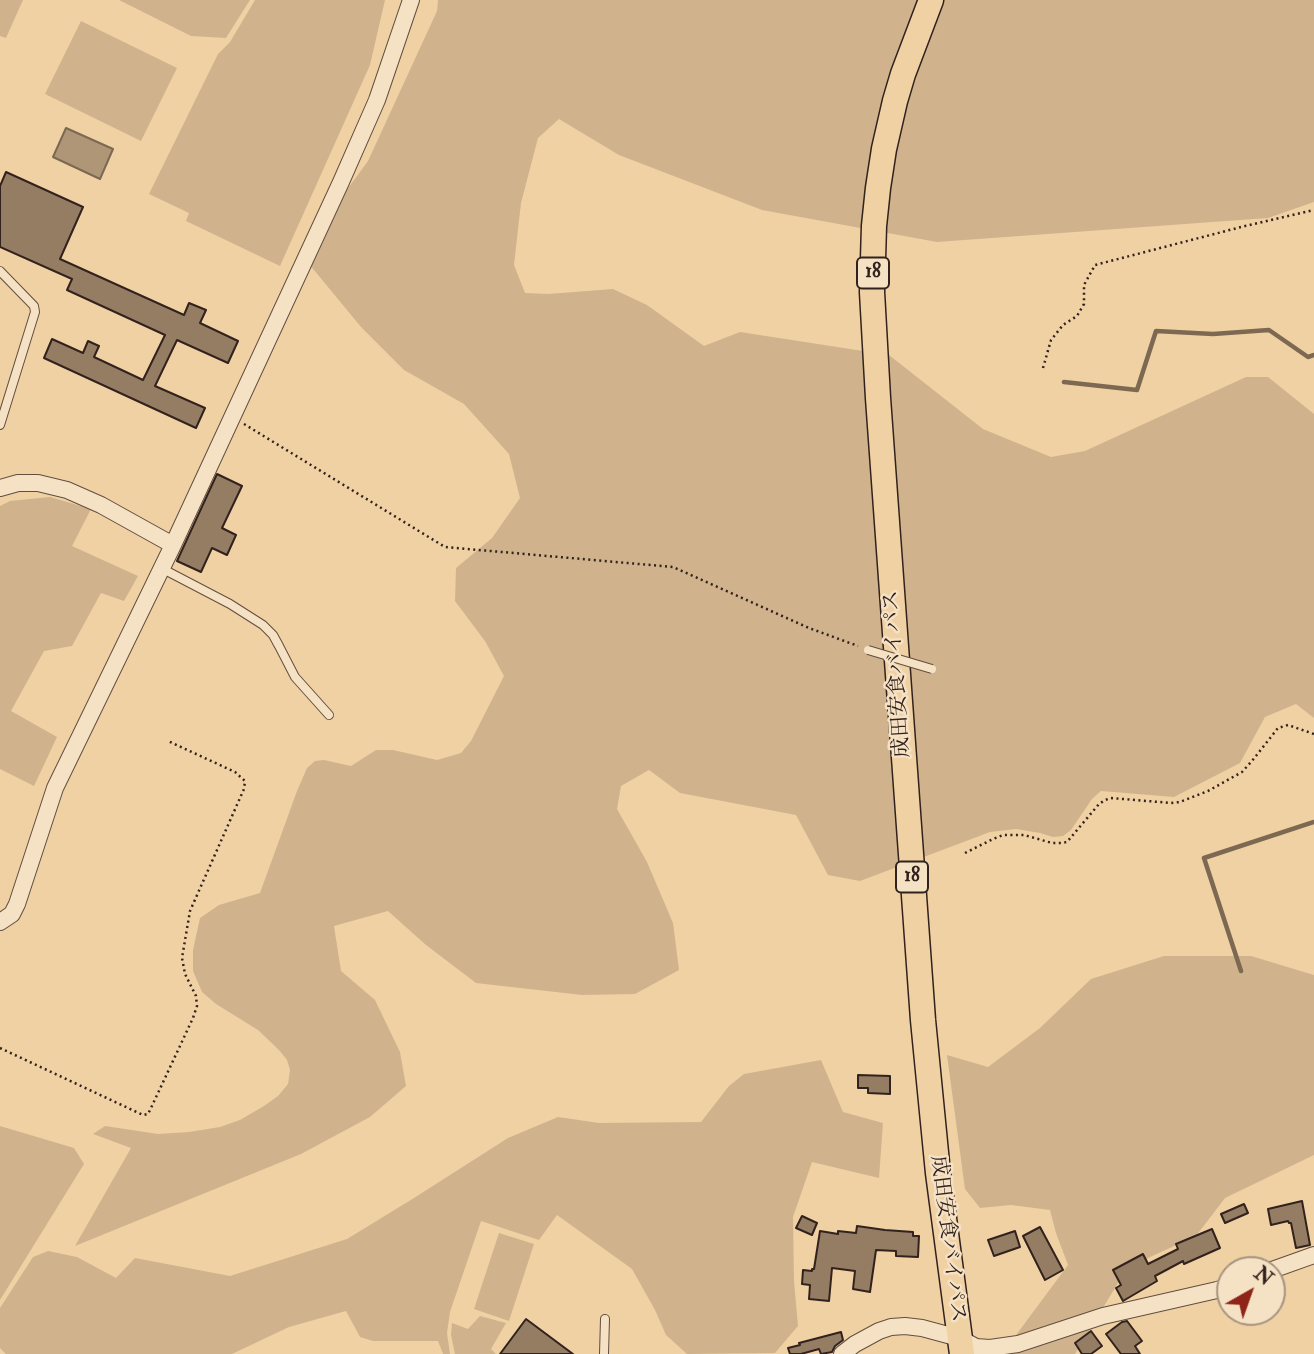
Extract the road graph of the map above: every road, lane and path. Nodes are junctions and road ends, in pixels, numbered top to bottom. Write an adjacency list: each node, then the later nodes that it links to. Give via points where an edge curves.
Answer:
1 (411, 0): 6 (street, via 377,100)
2 (931, 0): 23 (main road, 成田安食バイパス / 18, via 900,83 884,149 872,292 928,1084)
3 (1314, 209): 5 (path, via 1095,265 1084,285 1084,304 1051,340)
4 (0, 271): 7 (lane, via 35,312)
5 (1043, 368)
6 (232, 417): 9 (street); 11 (path, via 445,547 673,567)
7 (0, 425)
8 (0, 487): 9 (street, via 38,483 67,490)
9 (173, 545): 10 (street)
10 (161, 568): 13 (lane, via 263,625 295,677); 17 (street, via 55,788 17,904)
11 (868, 650): 12 (lane, bridge)
12 (932, 669)
13 (329, 715)
14 (1314, 734): 16 (path, via 1288,725 1278,728 1242,772 1180,802 1105,800 1067,842 1003,835)
15 (168, 741): 18 (path, via 245,781 190,911 182,958 197,1006 148,1114)
16 (965, 853)
17 (0, 922)
18 (0, 1048)
19 (1314, 1255): 20 (street)
20 (1286, 1265)
21 (1216, 1290): 23 (street, via 1103,1316 1018,1344)
22 (605, 1319): 24 (lane)
23 (961, 1346): 25 (street, via 922,1328 905,1326 879,1331)
24 (604, 1354)
25 (842, 1354)

